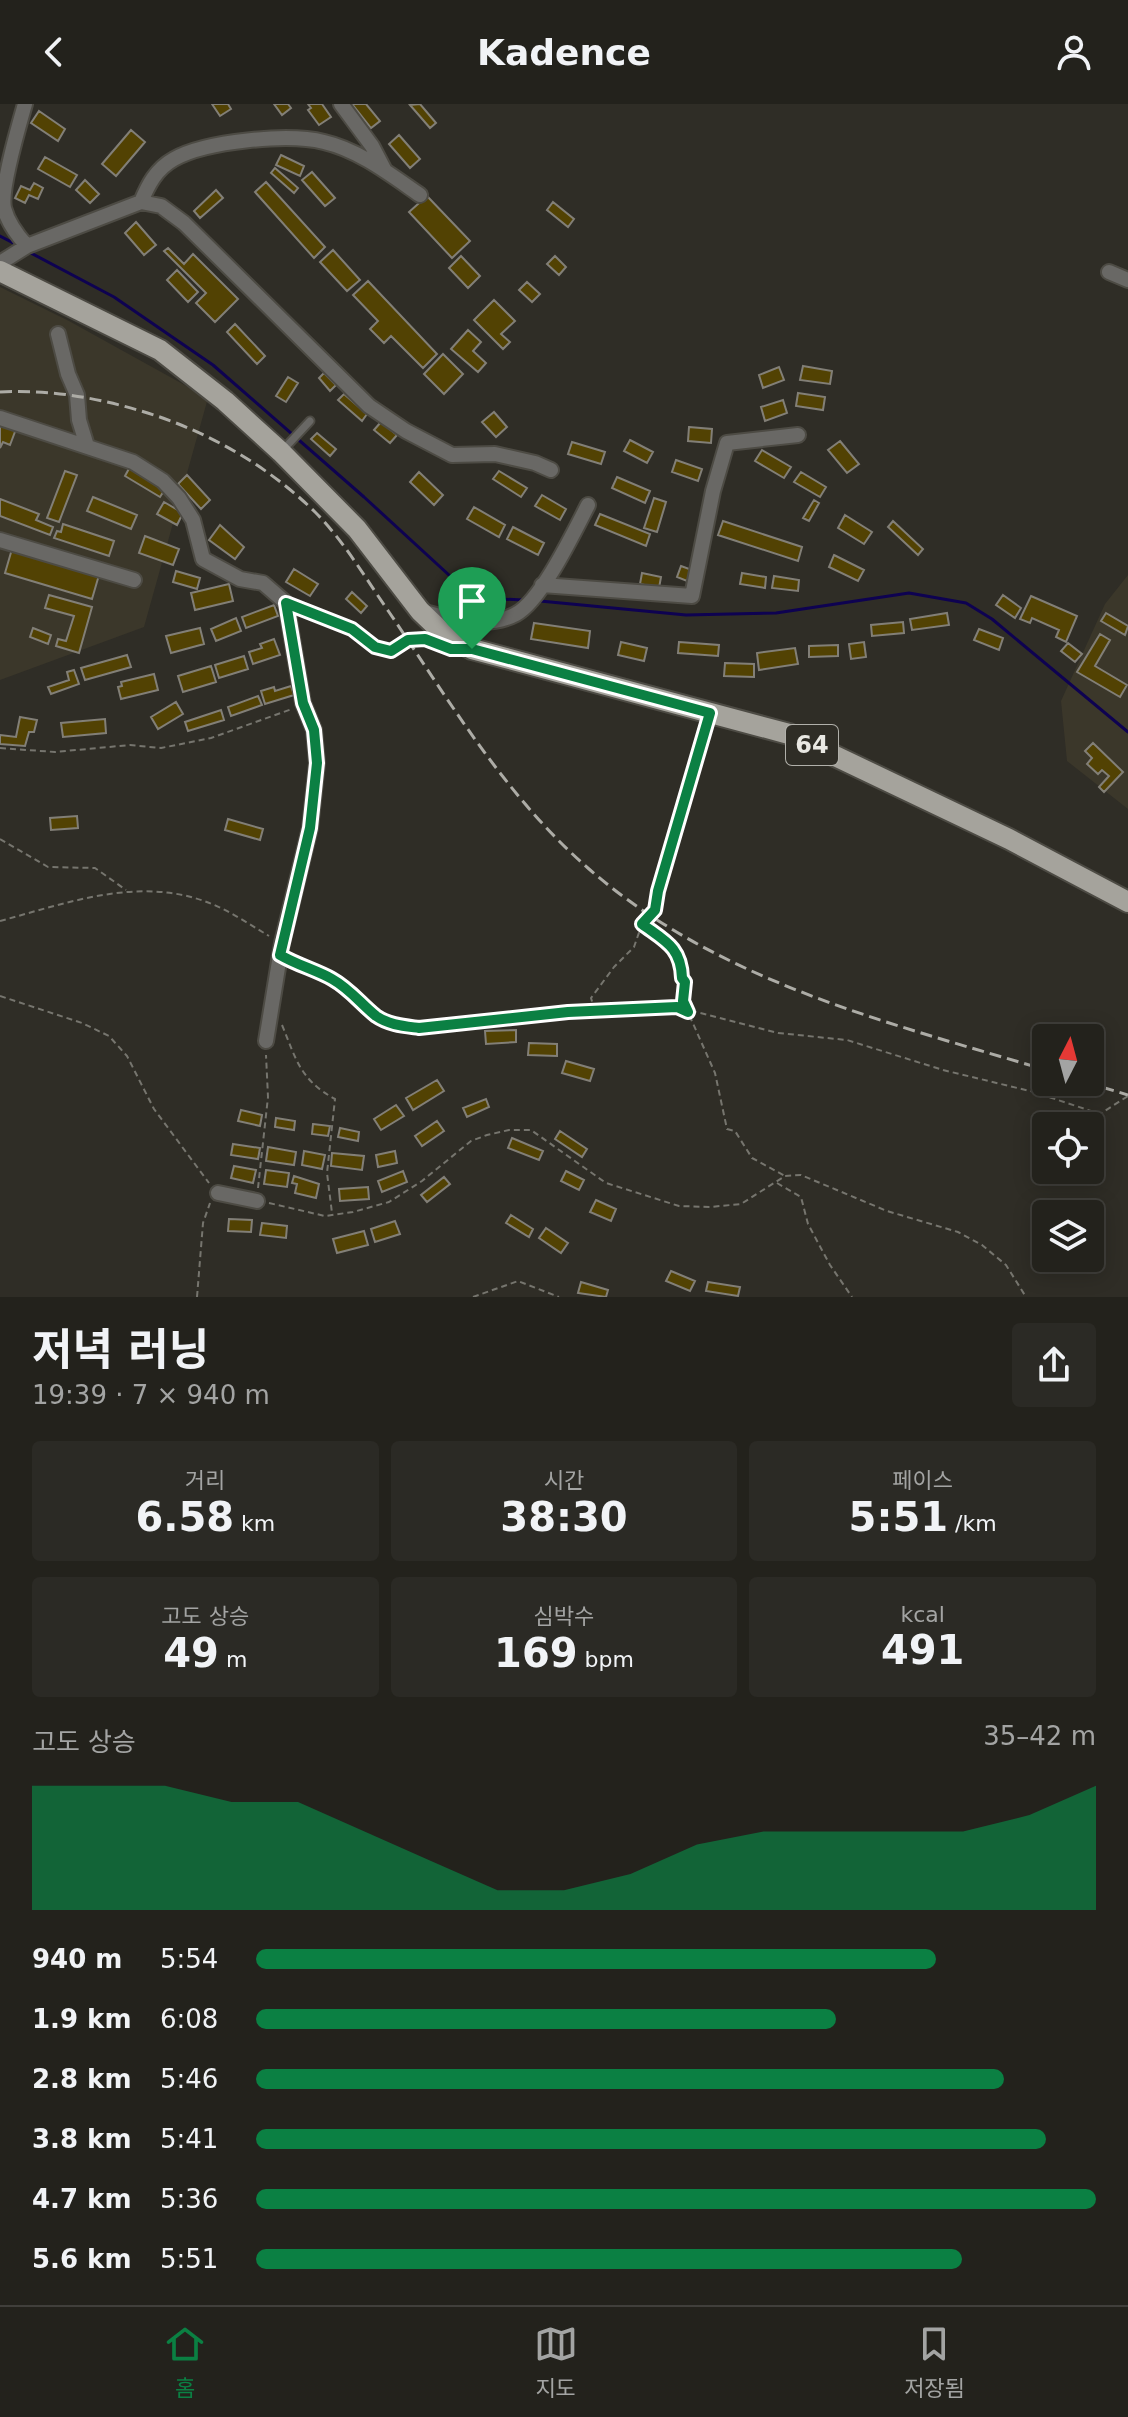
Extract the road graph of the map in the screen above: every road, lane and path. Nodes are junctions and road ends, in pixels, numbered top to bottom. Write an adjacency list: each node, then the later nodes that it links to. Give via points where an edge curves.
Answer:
1 (25, 104): 6 (street, via 3,206 15,234)
2 (341, 104): 3 (street)
3 (384, 170): 4 (street); 5 (street, via 325,142 230,142 174,159 150,179)
4 (420, 195)
5 (141, 202): 6 (street); 16 (street, via 161,206 184,223 369,406 406,431 452,455 495,454)
6 (27, 246): 7 (street)
7 (2, 264): 15 (main road, 64, via 160,350)
8 (1109, 272): 9 (street)
9 (1128, 280)
10 (58, 334): 14 (street)
11 (0, 418): 14 (street)
12 (310, 421): 15 (lane)
13 (798, 435): 20 (street, via 727,443 692,596)
14 (87, 446): 21 (street, via 133,462 163,481 193,520 203,559 240,579 263,583)
15 (285, 449): 22 (main road, 64, via 357,529)
16 (551, 470)
17 (588, 505): 20 (street)
18 (0, 540): 19 (street)
19 (134, 580)
20 (542, 585): 22 (street, via 518,613 501,619 454,620)
21 (286, 603): 23 (path, via 352,629 375,647 391,651 408,640); 24 (street)
22 (420, 611): 25 (main road, 64, via 472,649)
23 (425, 639)
24 (303, 703): 26 (path, via 211,738 161,748); 32 (street, via 314,730 317,763 310,828)
25 (710, 713): 29 (main road, 64, via 789,734); 31 (path, via 655,910)
26 (0, 748)
27 (0, 839): 28 (path, via 48,867 95,868)
28 (126, 890): 30 (path); 32 (path, via 206,902)
29 (1128, 902)
30 (0, 921)
31 (642, 924): 35 (path, via 634,947 591,998); 36 (path, via 676,950)
32 (281, 949): 34 (street); 35 (path, via 298,966 331,978 395,1025 419,1028)
33 (0, 996): 41 (path, via 109,1036 127,1056 154,1109)
34 (272, 1002): 37 (street); 43 (path, via 299,1069 335,1099 327,1173)
35 (595, 1012): 36 (path, via 677,1007)
36 (688, 1012): 38 (path, via 778,1033 847,1040 1100,1114); 39 (path, via 715,1073 727,1129 735,1131 752,1158)
37 (266, 1041): 42 (path, via 268,1097)
38 (1128, 1096)
39 (785, 1176): 40 (path); 48 (path, via 801,1175 887,1211 958,1232 1006,1265)
40 (776, 1182): 43 (path, via 741,1204 679,1206 606,1183 531,1130 509,1130 471,1141 389,1202); 47 (path, via 801,1197 808,1224)
41 (218, 1193): 42 (street); 44 (path, via 203,1223)
42 (257, 1201): 43 (path)
43 (332, 1215)
44 (197, 1297)
45 (473, 1297): 46 (path, via 518,1281)
46 (559, 1297)
47 (852, 1297)
48 (1026, 1297)

